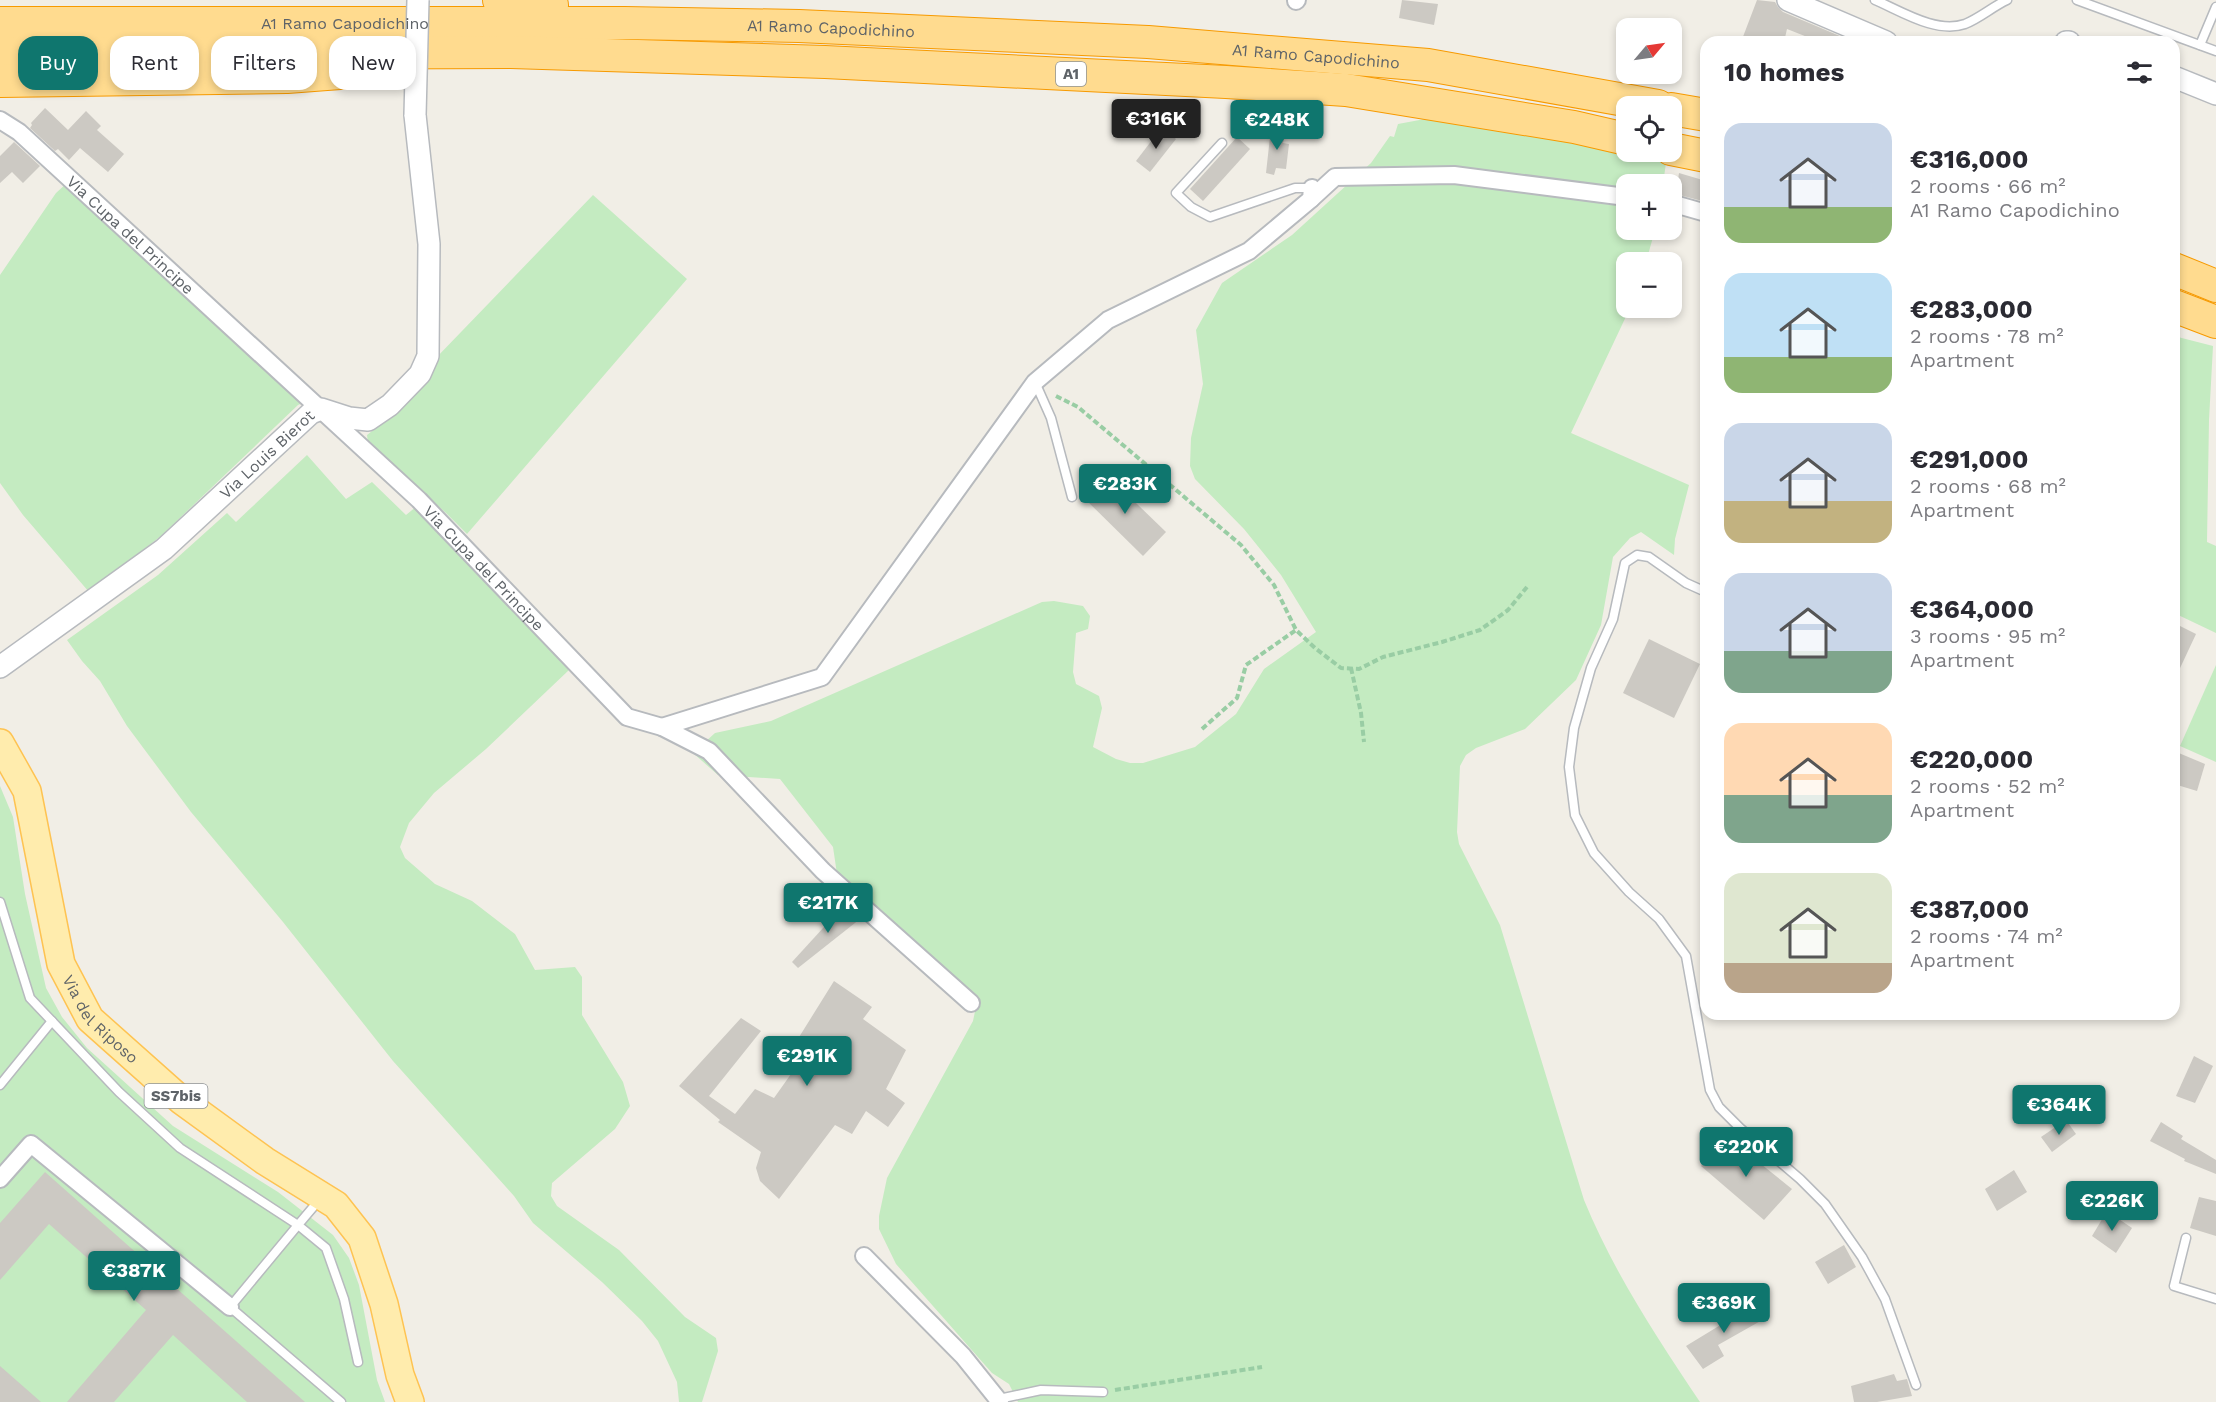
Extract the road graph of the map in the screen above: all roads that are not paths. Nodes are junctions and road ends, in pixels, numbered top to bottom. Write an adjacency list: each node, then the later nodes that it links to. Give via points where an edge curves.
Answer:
1 (418, 0): 37 (street, Via Louis Bierot, bridge, via 415,116 429,244 428,356 420,374 390,405 368,420)
2 (499, 0): 9 (highway, via 553,5)
3 (1788, 0): 10 (street)
4 (1875, 0): 5 (lane, via 1930,24 1945,26 1964,24)
5 (2007, 0)
6 (2077, 0): 11 (lane)
7 (2216, 7): 13 (lane)
8 (0, 23): 9 (highway, A1 Ramo Capodichino / A1)
9 (625, 23): 20 (highway, A1 Ramo Capodichino / A1, via 799,26 1148,42 1428,65)
10 (1872, 36)
11 (2175, 36)
12 (2180, 38): 13 (lane)
13 (2200, 45): 14 (lane)
14 (2216, 51)
15 (511, 52): 16 (highway, A1 Ramo Capodichino / A1); 18 (highway, via 446,66 287,77); 24 (highway, A1 Ramo Capodichino / A1, via 825,62 1346,90)
16 (0, 54)
17 (2180, 79): 19 (street)
18 (0, 81)
19 (2216, 94)
20 (1616, 99)
21 (1682, 111): 22 (highway)
22 (1700, 114)
23 (0, 120): 37 (street, Via Cupa del Principe, via 19,132)
24 (1616, 137)
25 (1222, 143): 28 (lane, via 1176,193 1191,207 1210,216 1295,188)
26 (1682, 151): 27 (highway)
27 (1700, 155)
28 (1311, 193): 29 (street, via 1335,177 1454,176); 36 (street, via 1249,251 1108,320)
29 (1616, 196)
30 (1682, 206): 31 (street)
31 (1700, 211)
32 (2180, 271): 33 (highway)
33 (2216, 286)
34 (2180, 308): 35 (highway)
35 (2216, 322)
36 (1035, 382): 38 (lane, via 1051,418); 41 (street, via 822,677)
37 (321, 409): 40 (street, Via Louis Bierot, via 311,413 164,549); 41 (street, Via Cupa del Principe, via 419,500 627,717)
38 (1072, 497)
39 (1700, 589): 55 (lane, via 1649,557 1636,555 1625,563 1612,619 1591,668 1574,728 1569,767 1575,815 1594,853 1659,919 1686,956 1710,1090 1719,1107 1825,1204 1885,1299)
40 (0, 667)
41 (662, 727): 44 (street, Via Cupa del Principe, via 709,751 823,871)
42 (0, 743): 48 (main road, Via del Riposo / SS7bis, via 27,791 61,964 90,1019 181,1100 265,1161)
43 (0, 902): 45 (lane, via 30,998)
44 (971, 1003)
45 (52, 1021): 46 (lane); 49 (lane, via 119,1092 180,1148)
46 (0, 1085)
47 (0, 1179): 53 (street, via 31,1144)
48 (322, 1196): 49 (lane); 59 (main road, Via del Riposo / SS7bis, via 336,1205 362,1238 384,1304 399,1375)
49 (298, 1225): 53 (lane); 54 (lane, via 326,1248 344,1299)
50 (2186, 1238): 52 (lane, via 2174,1286)
51 (864, 1256): 57 (street, via 963,1356)
52 (2216, 1299)
53 (230, 1307): 58 (lane)
54 (358, 1362)
55 (1916, 1385)
56 (1103, 1392): 57 (lane, via 1041,1390)
57 (998, 1401)
58 (341, 1402)
59 (411, 1402)

